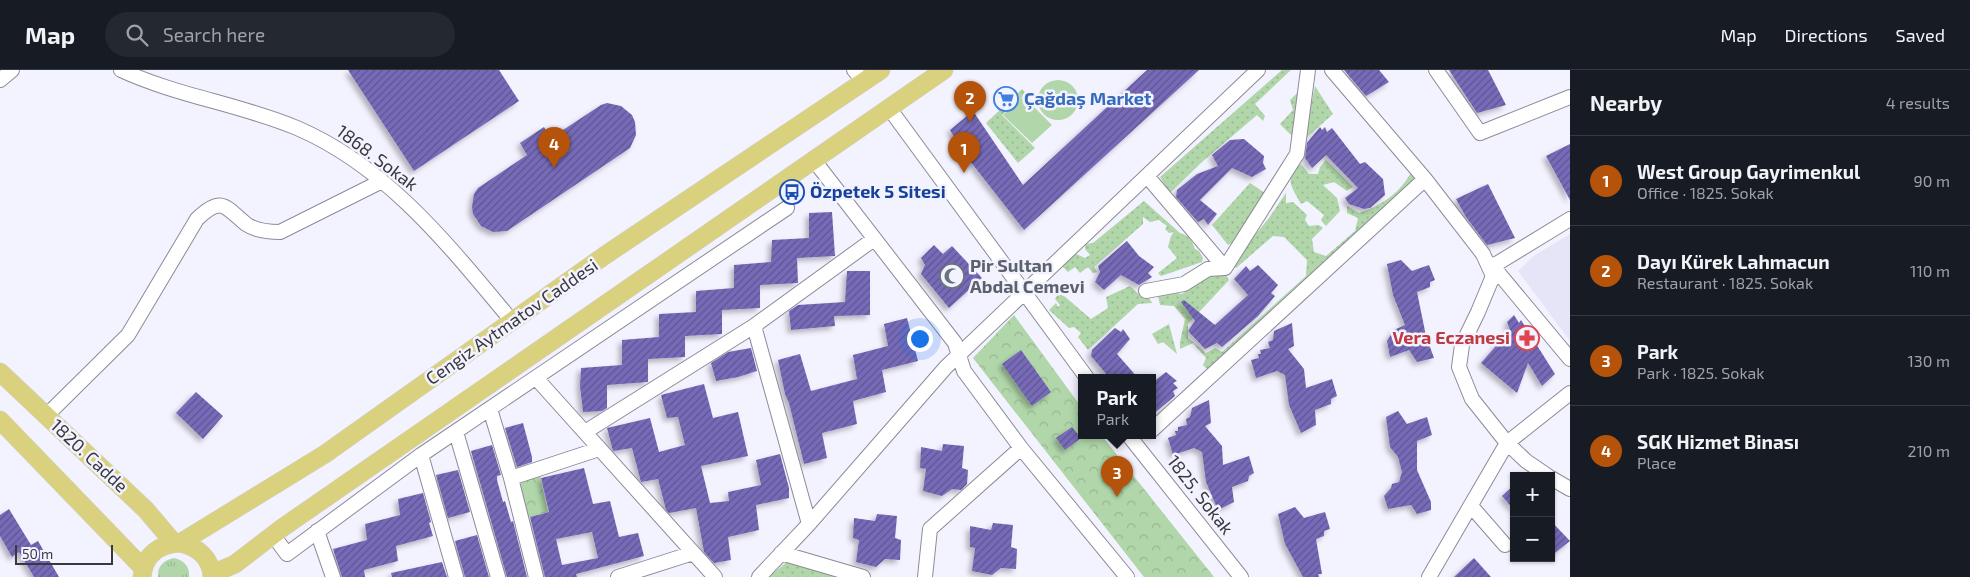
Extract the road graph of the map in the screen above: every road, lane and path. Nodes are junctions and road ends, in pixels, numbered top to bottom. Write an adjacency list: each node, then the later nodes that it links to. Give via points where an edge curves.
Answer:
1 (12, 70): 10 (street)
2 (121, 70): 16 (street, 1868. Sokak, via 298,128 350,157)
3 (881, 70): 9 (main road, Cengiz Aytmatov Caddesi)
4 (944, 70): 12 (main road)
5 (1258, 70): 14 (street)
6 (1308, 70): 22 (street, via 1297,154)
7 (1332, 70): 15 (street)
8 (1436, 70): 11 (street, via 1480,133)
9 (859, 76): 25 (main road, Cengiz Aytmatov Caddesi)
10 (0, 80)
11 (1570, 98)
12 (889, 108): 13 (main road); 24 (street)
13 (813, 159): 19 (street); 51 (main road)
14 (1147, 176): 22 (street); 24 (street)
15 (1425, 179): 20 (street); 36 (street)
16 (382, 182): 25 (street, 1868. Sokak, via 407,202 455,253); 34 (street, via 280,232 255,229 226,207 215,206 206,210 128,335)
17 (787, 208): 31 (street)
18 (1570, 219): 21 (street)
19 (874, 240): 26 (street); 27 (street, via 951,337)
20 (1483, 254): 21 (street); 40 (street, via 1493,276 1462,345 1459,367 1472,399)
21 (1493, 266): 28 (street)
22 (1225, 268): 23 (street, via 1208,269 1184,284)
23 (1146, 291)
24 (1024, 293): 27 (street); 30 (street)
25 (512, 321): 52 (main road, Cengiz Aytmatov Caddesi, via 325,454)
26 (754, 326): 38 (street); 49 (street)
27 (959, 355): 41 (street, via 964,371); 49 (street)
28 (1570, 359)
29 (0, 372): 34 (main road, 1820. Cadde)
30 (1084, 374)
31 (536, 378): 33 (street); 38 (street)
32 (1570, 393): 40 (street)
33 (490, 409): 37 (street); 45 (street)
34 (46, 416): 52 (main road, 1820. Cadde)
35 (0, 420): 56 (main road, 1820. Cadde)
36 (1156, 426)
37 (456, 432): 43 (street); 60 (street)
38 (584, 432): 42 (street)
39 (1137, 439): 68 (street, 1825. Sokak)
40 (1507, 443): 44 (street); 48 (street)
41 (1021, 448): 66 (street, via 930,529); 67 (street)
42 (599, 449): 45 (street); 54 (street)
43 (421, 455): 50 (street); 59 (street)
44 (1542, 472)
45 (512, 478): 61 (street)
46 (1555, 480): 47 (street)
47 (1570, 489)
48 (1471, 506): 53 (street); 69 (street)
49 (809, 524): 55 (street)
50 (317, 532): 51 (street, via 287,554); 58 (street)
51 (274, 534): 57 (main road)
52 (177, 543): 56 (main road, Cengiz Aytmatov Caddesi, via 157,548 148,557); 57 (main road, 1820. Cadde, via 191,545 200,551 208,560)
53 (1505, 545)
54 (693, 552): 62 (street); 63 (street)
55 (781, 553): 64 (street); 65 (street)
56 (140, 574)
57 (212, 576)
58 (333, 577)
59 (456, 577)
60 (498, 577)
61 (536, 577)
62 (618, 577)
63 (714, 577)
64 (758, 577)
65 (863, 577)
66 (925, 577)
67 (1127, 577)
68 (1241, 577)
69 (1429, 577)

